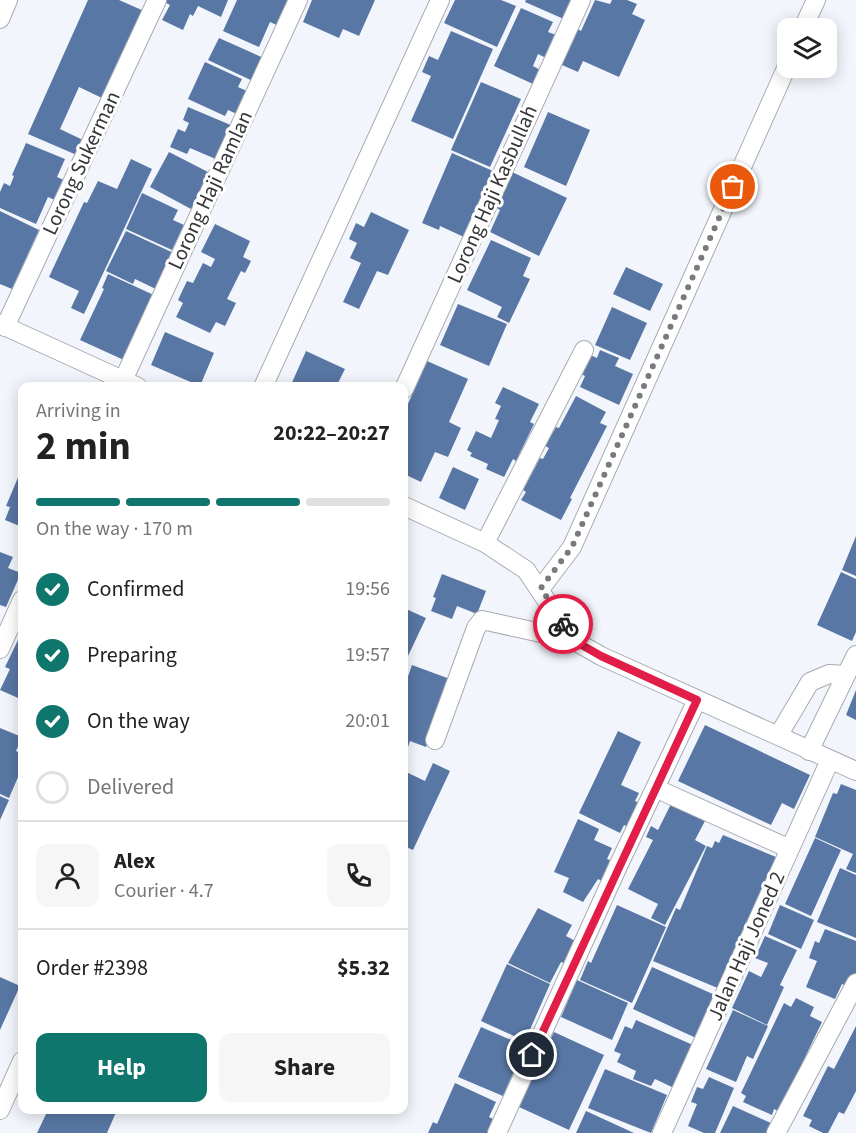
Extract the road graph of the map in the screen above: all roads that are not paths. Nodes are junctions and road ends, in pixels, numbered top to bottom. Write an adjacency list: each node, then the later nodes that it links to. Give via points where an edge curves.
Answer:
1 (8, 0): 8 (street)
2 (157, 0): 10 (street, Lorong Sukerman)
3 (298, 0): 13 (street, Lorong Haji Ramlan)
4 (440, 0): 14 (street)
5 (581, 0): 15 (street, Lorong Haji Kasbullah)
6 (816, 0): 7 (street)
7 (808, 18)
8 (0, 19)
9 (782, 78): 18 (street, via 572,547)
10 (2, 326): 12 (street)
11 (584, 350): 17 (street)
12 (121, 382)
13 (128, 382)
14 (265, 382)
15 (407, 382)
16 (408, 508): 17 (street)
17 (485, 543): 18 (street, via 526,570)
18 (541, 588): 20 (street)
19 (18, 609): 21 (street)
20 (573, 640): 24 (street); 26 (street, via 482,620)
21 (0, 649)
22 (856, 655): 23 (street)
23 (846, 675): 25 (street, via 829,674 810,682); 27 (street)
24 (697, 700): 25 (street); 30 (street)
25 (778, 736): 27 (street)
26 (435, 740)
27 (809, 751): 28 (street)
28 (830, 760): 29 (street); 31 (street, Jalan Haji Joned 2)
29 (856, 771)
30 (655, 788): 31 (street); 35 (street)
31 (790, 849): 36 (street, Jalan Haji Joned 2)
32 (856, 983): 37 (street)
33 (18, 1070): 34 (street)
34 (0, 1110)
35 (497, 1133)
36 (662, 1133)
37 (776, 1133)

